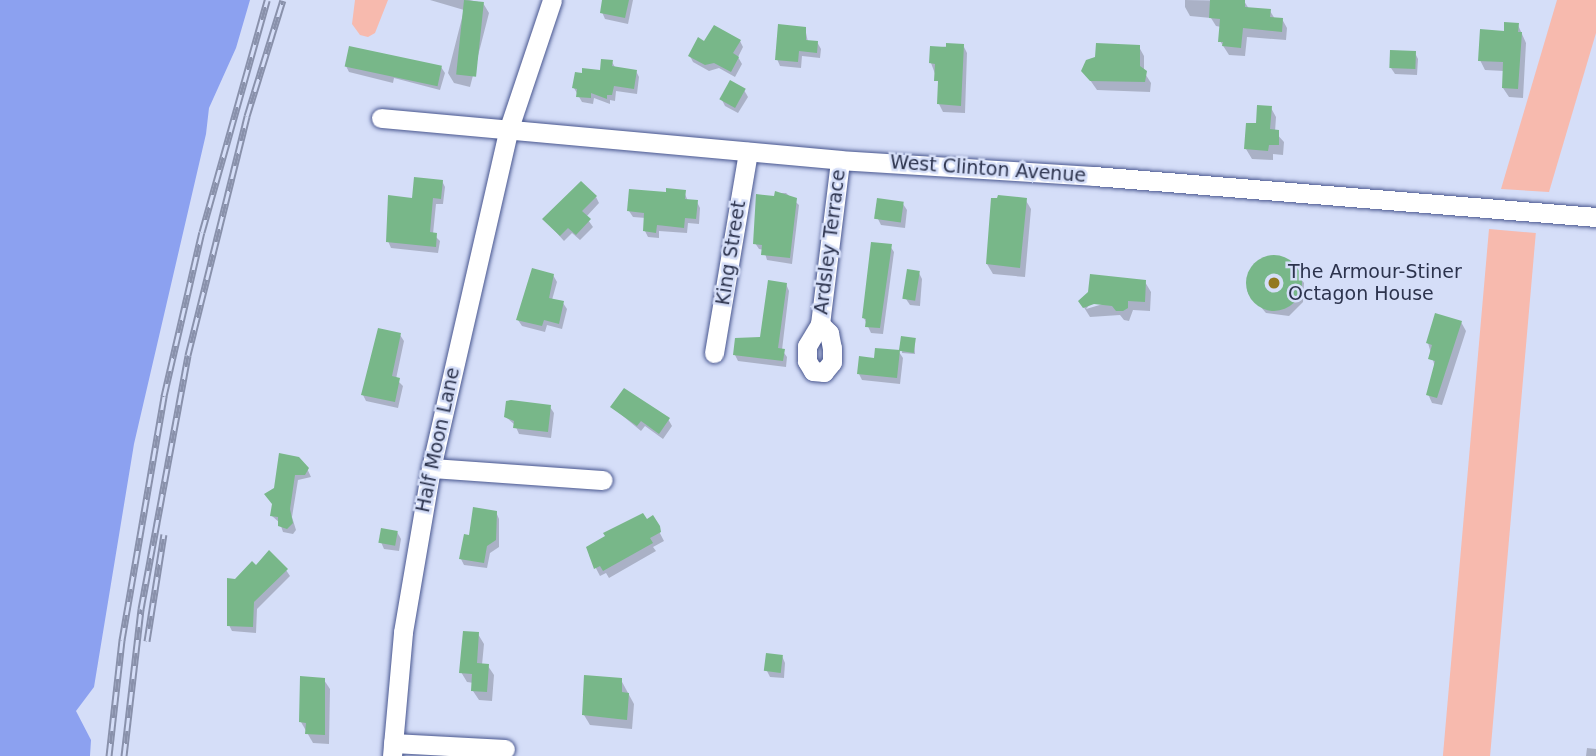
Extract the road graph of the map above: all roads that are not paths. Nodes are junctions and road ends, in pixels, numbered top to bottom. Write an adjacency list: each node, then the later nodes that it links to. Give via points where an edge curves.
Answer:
1 (552, 0): 3 (street, Half Moon Lane)
2 (381, 118): 3 (street, West Clinton Avenue)
3 (509, 128): 4 (street, West Clinton Avenue); 9 (street, Half Moon Lane)
4 (748, 152): 5 (street, West Clinton Avenue); 8 (street, King Street)
5 (840, 160): 6 (street, West Clinton Avenue); 7 (street, Ardsley Terrace)
6 (1596, 217)
7 (820, 324)
8 (714, 353)
9 (431, 468): 10 (street); 11 (street, Half Moon Lane, via 403,632)
10 (603, 480)
11 (393, 749): 12 (street)
12 (505, 749)

